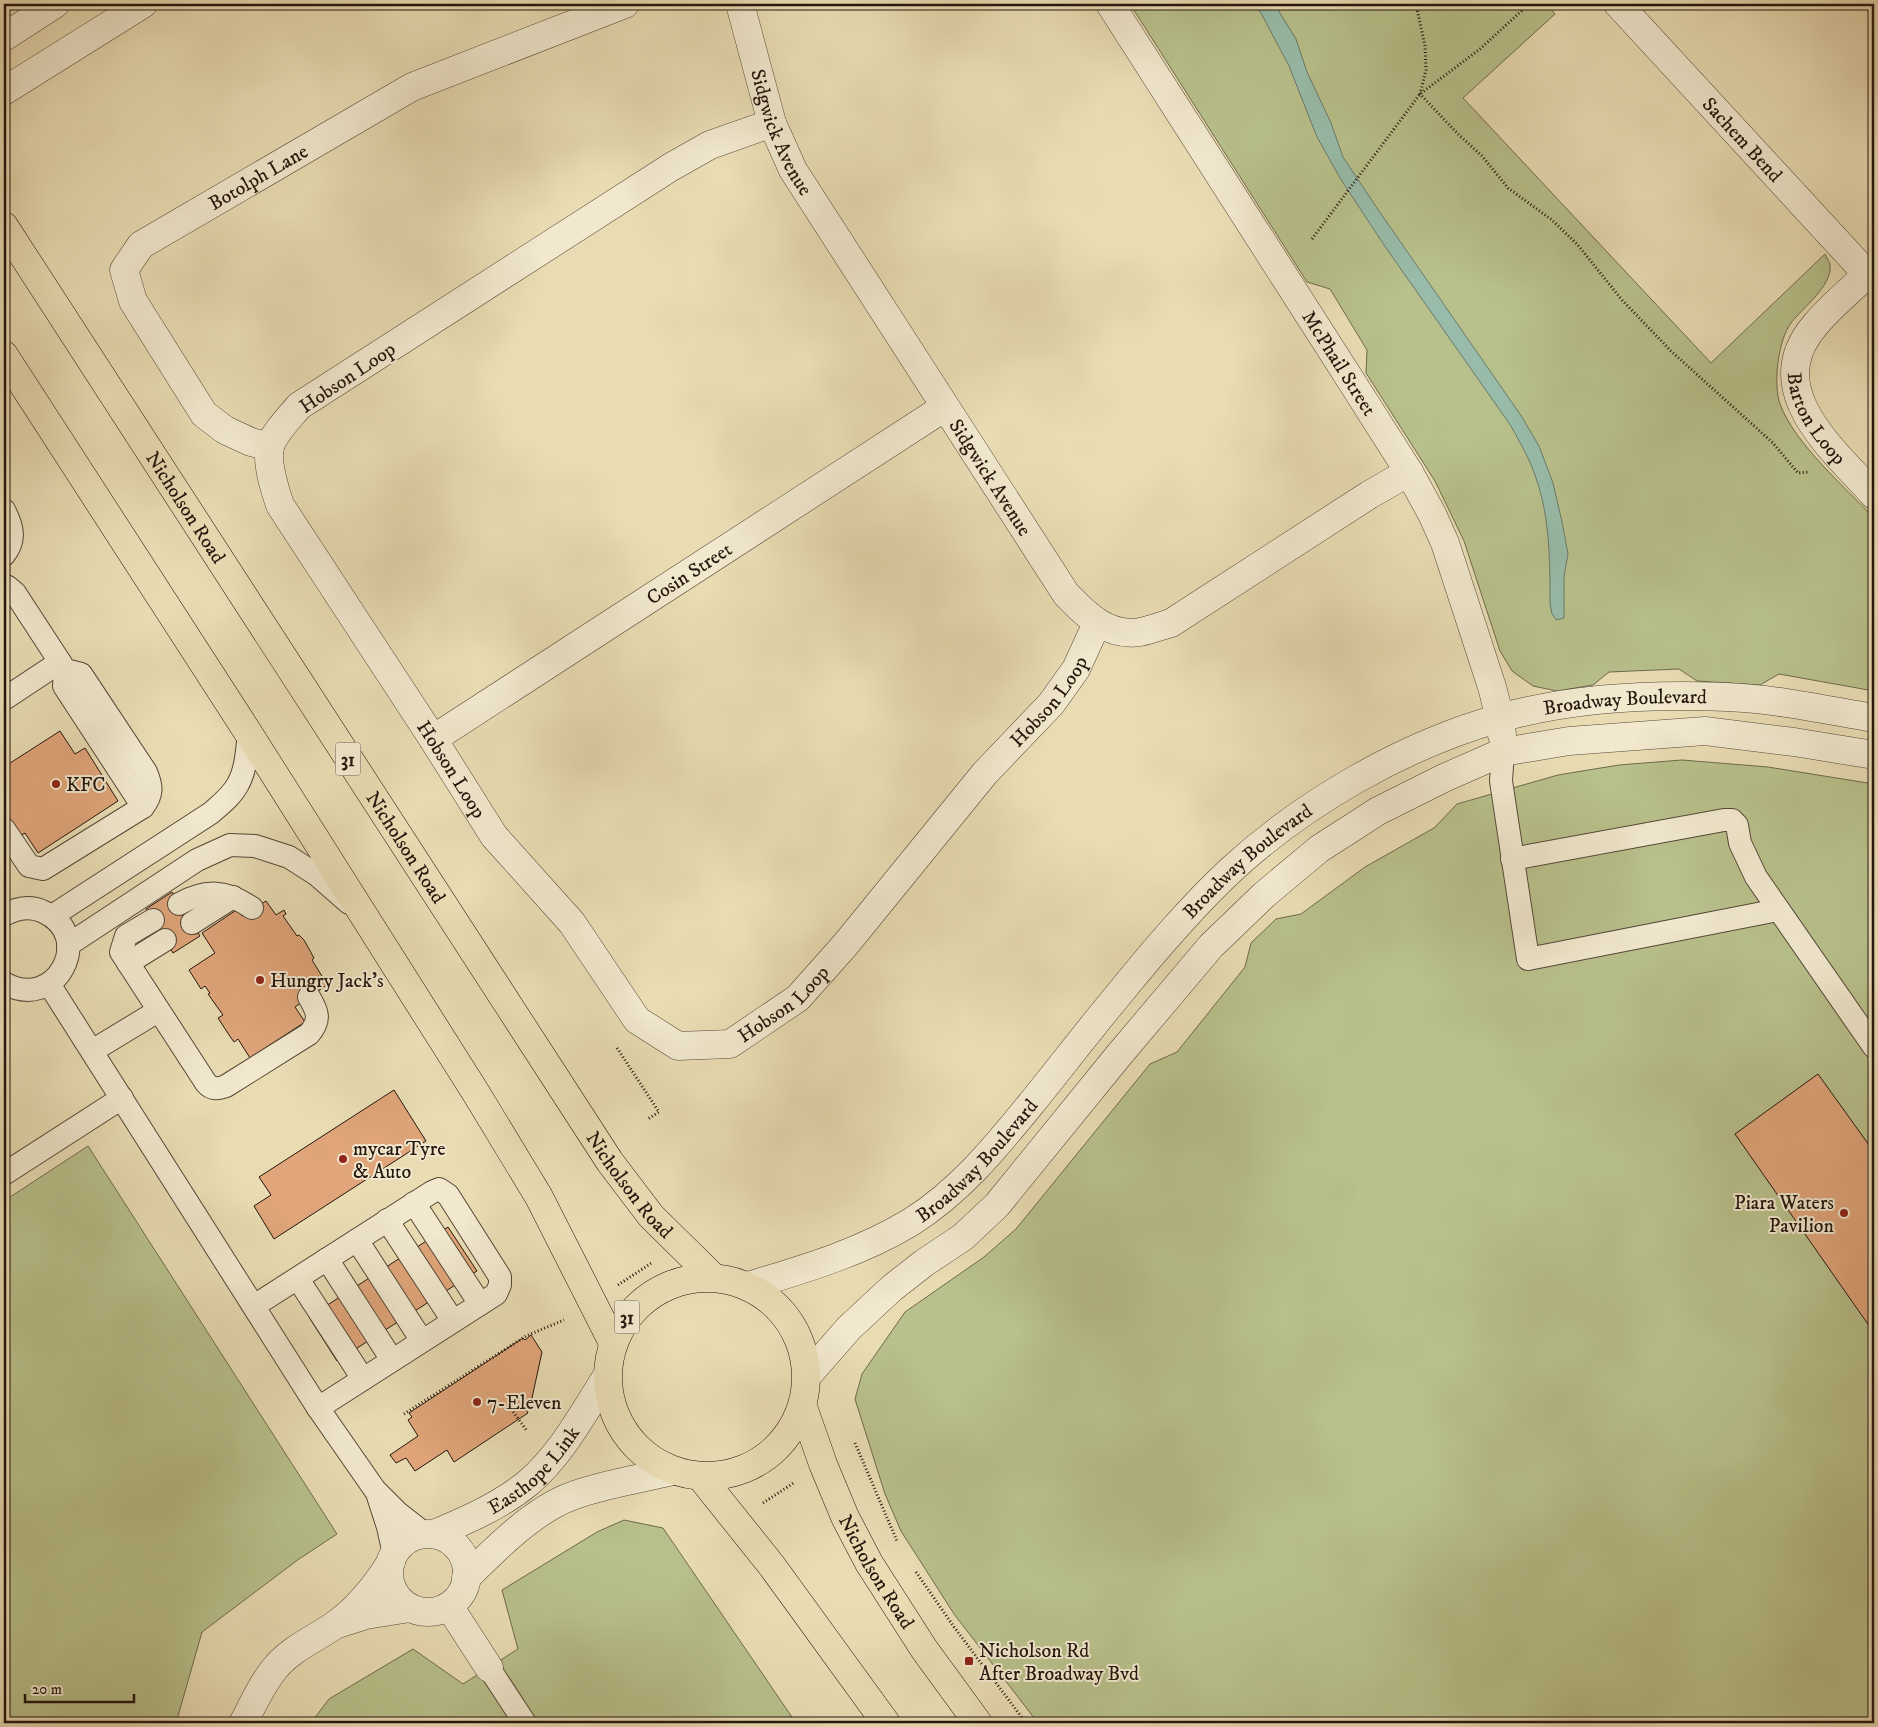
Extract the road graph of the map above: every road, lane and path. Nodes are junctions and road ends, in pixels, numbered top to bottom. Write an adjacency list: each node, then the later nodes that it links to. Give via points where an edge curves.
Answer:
1 (55, 4): 9 (street)
2 (143, 4): 10 (street)
3 (625, 4): 18 (street, Botolph Lane, via 412,87 141,245 124,270 133,301 204,414 225,430)
4 (740, 4): 12 (street, Sidgwick Avenue)
5 (1110, 4): 20 (street, McPhail Street)
6 (1416, 4): 11 (path, via 1425,46 1426,70)
7 (1529, 4): 11 (path, via 1480,49)
8 (1618, 4): 15 (street, Sachem Bend)
9 (4, 36)
10 (4, 91)
11 (1420, 94): 14 (path); 19 (path, via 1482,156 1508,188 1552,220 1577,244 1622,300 1671,351 1773,443 1798,473)
12 (772, 123): 17 (street, Sidgwick Avenue, via 793,170); 18 (street, Hobson Loop, via 710,145 671,167 299,406 281,427)
13 (4, 226): 61 (main road, Nicholson Road / 31, via 610,1162 651,1216)
14 (1312, 239)
15 (1871, 271): 21 (street, Barton Loop, via 1816,324 1802,344 1794,381 1808,419)
16 (4, 355): 30 (main road, 31)
17 (946, 407): 25 (street, Sidgwick Avenue, via 1066,594); 31 (street, Cosin Street)
18 (270, 447): 31 (street, Hobson Loop, via 271,478 280,505)
19 (1815, 468)
20 (1408, 472): 25 (street, Sidgwick Avenue, via 1170,623 1139,632 1111,630); 28 (street, McPhail Street, via 1445,543)
21 (1874, 495)
22 (4, 510): 23 (lane, via 12,535 11,547)
23 (4, 555)
24 (4, 585): 26 (lane, via 15,593)
25 (1097, 623): 31 (street, Hobson Loop, via 1076,669 1050,704 985,774 846,944 798,998 730,1044 678,1046 637,1020 572,924 494,836)
26 (63, 666): 27 (lane); 34 (lane, via 81,674 146,772 151,784 149,799 143,806 43,869 29,866)
27 (4, 699)
28 (1500, 718): 29 (street, Broadway Boulevard, via 1564,704 1637,697 1728,697); 32 (street, McPhail Street); 64 (street, Broadway Boulevard, via 1425,744 1364,775 1296,818 1234,868 1197,904 1120,992 992,1152 950,1193 913,1221 836,1259)
29 (1874, 718)
30 (249, 734): 41 (lane, via 238,784 225,801); 43 (main road, 31)
31 (433, 739)
32 (1504, 752): 33 (street, Broadway Boulevard, via 1569,741 1705,731); 35 (lane, via 1501,781); 73 (street, Broadway Boulevard, via 1378,811 1319,849 1264,895 1211,946 997,1205 963,1237 892,1288 849,1328)
33 (1874, 755)
34 (4, 828)
35 (1512, 859): 39 (lane, via 1732,820 1737,825 1740,843 1756,877); 39 (lane, via 1528,959)
36 (232, 897): 37 (lane, via 215,893 194,896); 38 (lane); 44 (lane)
37 (179, 904)
38 (252, 908)
39 (1778, 910): 52 (lane)
40 (4, 915): 41 (lane, via 32,908)
41 (52, 916): 46 (lane, via 63,928)
42 (153, 920): 47 (lane, via 126,936)
43 (368, 921): 46 (lane, via 317,874 288,857 255,846 230,845 197,860); 70 (main road, 31, via 539,1197)
44 (192, 923)
45 (165, 940): 47 (lane)
46 (68, 945): 49 (lane, via 64,968)
47 (124, 958): 51 (lane)
48 (4, 983): 49 (lane, via 26,990)
49 (48, 984): 53 (lane)
50 (309, 997): 51 (lane, via 316,1009 314,1028 219,1089 206,1083)
51 (158, 1011): 53 (lane)
52 (1874, 1047)
53 (92, 1051): 54 (lane)
54 (122, 1098): 55 (lane); 66 (lane)
55 (4, 1174)
56 (414, 1203): 57 (lane); 65 (lane); 65 (lane, via 439,1190 448,1195 500,1278 496,1294)
57 (387, 1220): 58 (lane); 68 (lane)
58 (357, 1240): 59 (lane); 69 (lane)
59 (327, 1259): 62 (lane); 71 (lane)
60 (656, 1259): 63 (path)
61 (713, 1277): 64 (main road, Nicholson Road / 31); 70 (main road, Nicholson Road / 31, via 681,1280 652,1293 628,1315)
62 (298, 1279): 66 (lane); 74 (lane)
63 (618, 1285)
64 (748, 1286): 73 (main road, Nicholson Road / 31, via 769,1298 789,1319 803,1346)
65 (480, 1304): 68 (lane)
66 (254, 1306): 76 (lane)
67 (564, 1320): 78 (path, via 526,1336)
68 (453, 1321): 69 (lane)
69 (422, 1341): 71 (lane)
70 (613, 1343): 72 (main road, Nicholson Road / 31)
71 (392, 1360): 74 (lane)
72 (607, 1376): 81 (main road, Nicholson Road / 31, via 612,1410 629,1439 649,1458); 86 (street, Easthope Link, via 563,1444 529,1482 487,1510)
73 (807, 1376): 75 (main road, Nicholson Road / 31)
74 (363, 1379): 76 (lane)
75 (803, 1406): 82 (main road, Nicholson Road / 31, via 788,1436 763,1459 733,1473); 98 (main road, Nicholson Road / 31, via 845,1517 869,1563 924,1649)
76 (318, 1408): 84 (lane)
77 (511, 1408): 79 (path)
78 (404, 1414)
79 (527, 1431)
80 (855, 1443): 87 (path)
81 (673, 1471): 82 (main road, Nicholson Road / 31); 90 (street, Easthope Link, via 595,1489 555,1504 497,1547)
82 (700, 1476): 97 (main road, via 772,1566)
83 (800, 1479): 85 (path)
84 (378, 1495): 86 (lane); 88 (lane, via 390,1533)
85 (762, 1504)
86 (430, 1534): 88 (street, via 410,1538); 90 (street, via 443,1536 457,1546 466,1561)
87 (900, 1547)
88 (392, 1558): 92 (street, via 389,1570 392,1589); 93 (street, via 378,1582)
89 (916, 1571): 99 (path)
90 (466, 1578): 91 (street, via 463,1590)
91 (449, 1606): 92 (street, via 430,1612); 94 (street)
92 (410, 1608): 93 (street, via 366,1615)
93 (334, 1626): 95 (street, via 276,1667)
94 (489, 1668): 96 (lane)
95 (242, 1723)
96 (525, 1723)
97 (886, 1723)
98 (978, 1723)
99 (1026, 1723)

